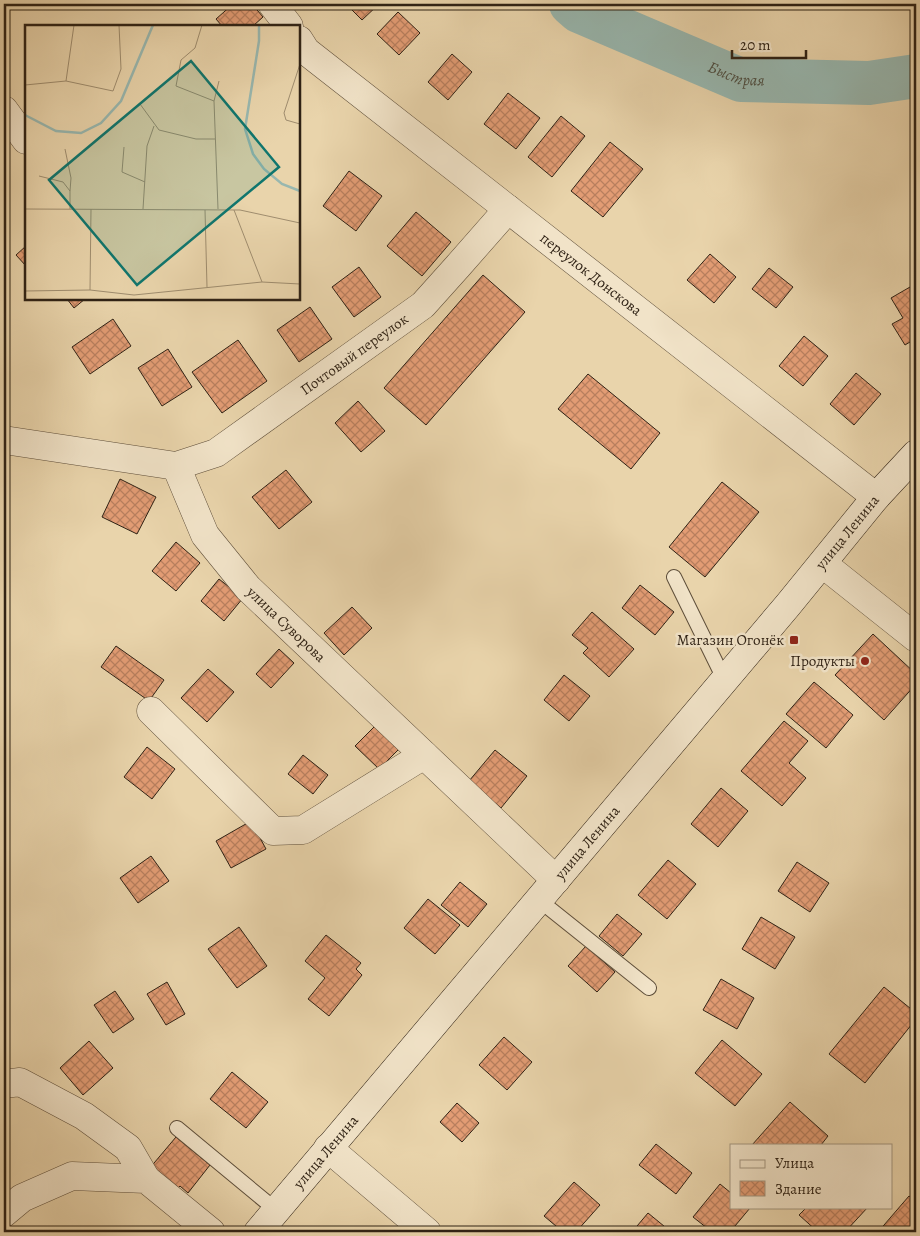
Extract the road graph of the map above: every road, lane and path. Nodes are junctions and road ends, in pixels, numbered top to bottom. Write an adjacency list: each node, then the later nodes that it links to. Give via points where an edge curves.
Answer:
1 (272, 4): 2 (street)
2 (288, 25)
3 (301, 49): 6 (street, переулок Донскова)
4 (4, 110): 5 (street)
5 (25, 139)
6 (508, 209): 9 (street, Почтовый переулок, via 423,305 216,453); 10 (street, переулок Донскова)
7 (4, 440): 9 (street)
8 (916, 454): 10 (street, улица Ленина)
9 (176, 466): 16 (street, улица Суворова, via 205,535 248,588)
10 (876, 497): 11 (street, улица Ленина)
11 (823, 564): 13 (street); 14 (street, улица Ленина)
12 (674, 577): 14 (lane)
13 (916, 638)
14 (725, 680): 17 (street, улица Ленина)
15 (151, 711): 16 (street, via 274,832 303,830)
16 (424, 755): 17 (street, улица Суворова)
17 (547, 890): 18 (lane); 21 (street, улица Ленина)
18 (649, 988)
19 (4, 1084): 22 (street, via 20,1082 84,1116 128,1148)
20 (177, 1128): 23 (lane)
21 (328, 1148): 23 (street, улица Ленина); 27 (street)
22 (146, 1179): 24 (street, via 72,1176 22,1198); 25 (street)
23 (276, 1210): 26 (street, улица Ленина)
24 (4, 1213)
25 (211, 1232)
26 (258, 1232)
27 (427, 1232)

